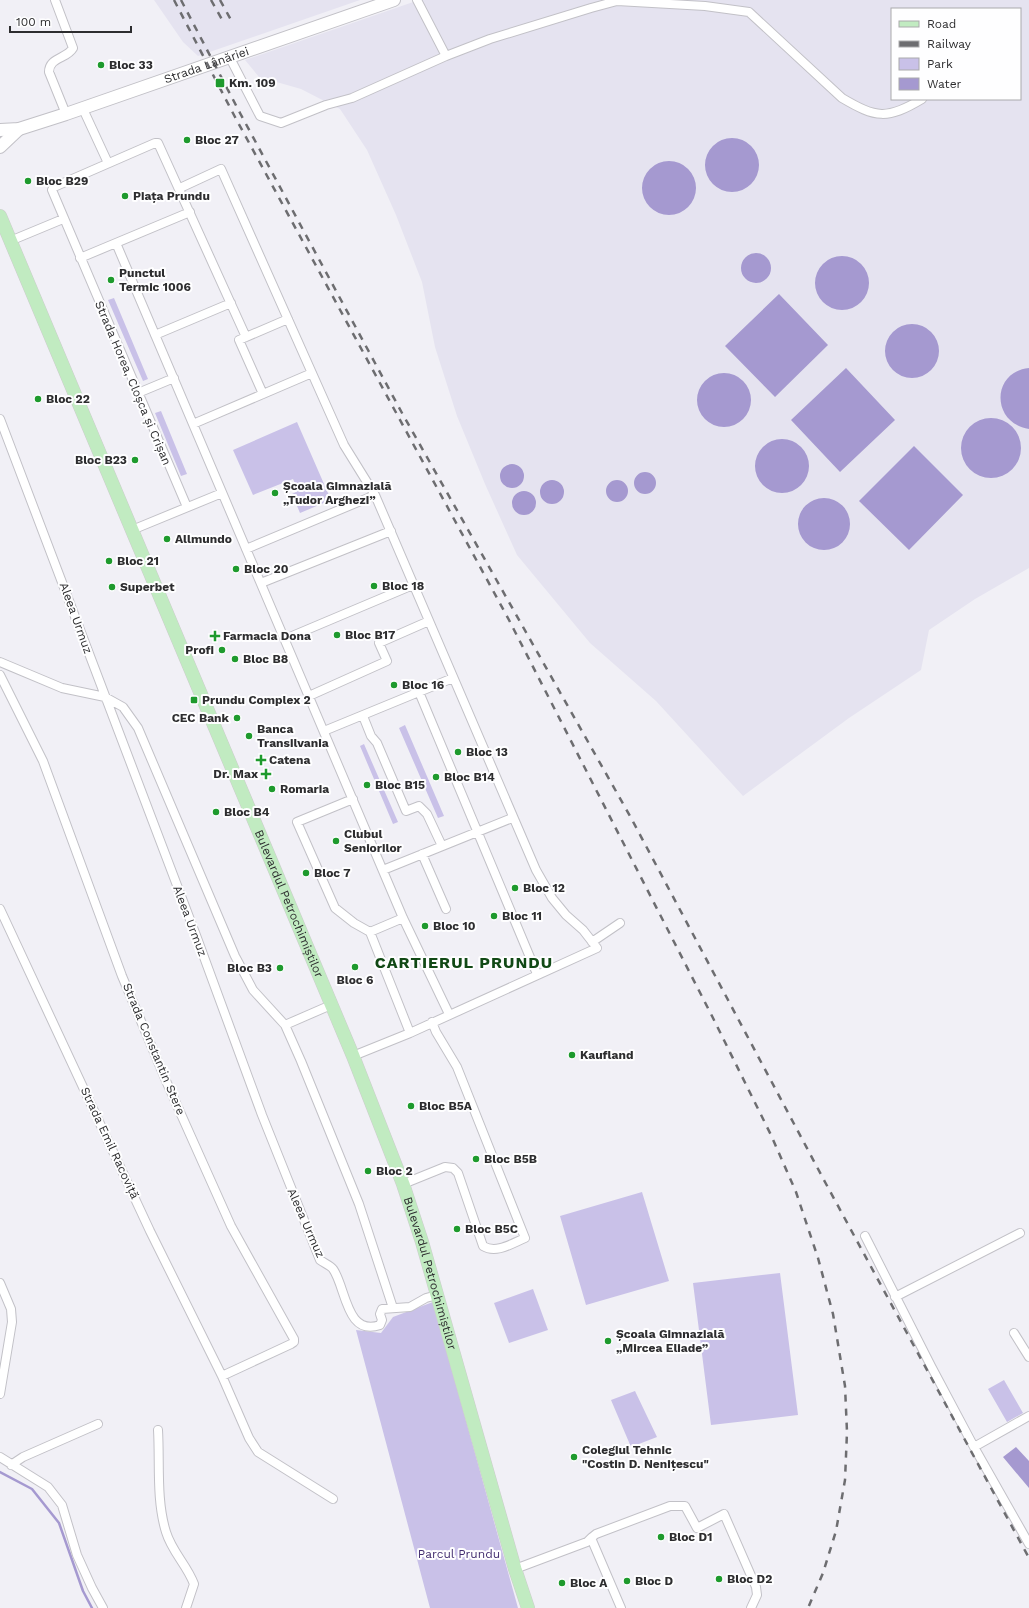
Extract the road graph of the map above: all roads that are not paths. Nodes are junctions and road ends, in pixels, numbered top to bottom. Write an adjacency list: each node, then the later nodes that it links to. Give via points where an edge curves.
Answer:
1 (55, 0): 8 (street, via 73,48 70,53 51,62 49,66 49,72)
2 (394, 0): 5 (street, Strada Lânăriei)
3 (417, 0): 4 (street)
4 (446, 56): 5 (street, via 352,98 326,105 281,123 260,116); 6 (street, via 497,37 617,1 705,6 749,12 842,98 875,115 894,112)
5 (230, 58): 7 (street, Strada Lânăriei)
6 (920, 100)
7 (83, 109): 8 (street, Strada Lânăriei); 12 (street)
8 (66, 114): 9 (street, Strada Lânăriei)
9 (19, 129): 10 (street); 11 (street)
10 (0, 130)
11 (0, 147)
12 (108, 163): 13 (street, Strada Horea, Cloșca și Crișan, via 158,143); 16 (street, Strada Horea, Cloșca și Crișan, via 54,187 52,190)
13 (180, 188): 14 (street, Strada Horea, Cloșca și Crișan); 21 (street, via 221,169)
14 (190, 212): 18 (street); 20 (street, Strada Horea, Cloșca și Crișan)
15 (0, 216): 17 (main road, Bulevardul Petrochimiștilor)
16 (63, 219): 17 (street); 19 (street, Strada Horea, Cloșca și Crișan)
17 (10, 241): 33 (main road, Bulevardul Petrochimiștilor)
18 (116, 243): 19 (street); 22 (street)
19 (80, 258): 26 (street, Strada Horea, Cloșca și Crișan)
20 (231, 303): 22 (street); 23 (street, Strada Horea, Cloșca și Crișan)
21 (288, 319): 23 (street); 24 (street)
22 (155, 335): 25 (street)
23 (246, 337): 27 (street, via 239,340)
24 (312, 373): 27 (street); 31 (street, via 344,445)
25 (174, 378): 26 (street); 29 (street)
26 (138, 393): 32 (street, Strada Horea, Cloșca și Crișan)
27 (263, 394): 29 (street)
28 (0, 419): 45 (street, Aleea Urmuz)
29 (193, 424): 30 (street)
30 (222, 493): 32 (street); 35 (street)
31 (375, 495): 34 (street); 35 (street)
32 (186, 507): 33 (street)
33 (132, 530): 61 (main road, Bulevardul Petrochimiștilor)
34 (391, 531): 36 (street); 37 (street)
35 (246, 549): 36 (street)
36 (261, 583): 39 (street)
37 (414, 585): 38 (street); 39 (street)
38 (429, 621): 42 (street); 44 (street, via 379,643 387,662)
39 (285, 639): 44 (street)
40 (0, 662): 45 (street, via 62,688)
41 (0, 675): 76 (street, Strada Constantin Stere, via 43,761 122,976 167,1083 231,1226 294,1339 291,1344)
42 (453, 678): 43 (street); 49 (street)
43 (419, 692): 46 (street); 50 (street)
44 (309, 696): 47 (street)
45 (105, 697): 64 (street, via 123,707 138,728 235,956 253,990); 73 (street, Aleea Urmuz, via 273,1143 320,1260 333,1269 351,1316 374,1327 380,1325 382,1309)
46 (363, 716): 47 (street); 51 (street, via 406,812 419,806 427,814)
47 (324, 732): 48 (street)
48 (353, 799): 53 (street); 58 (street, via 297,822 335,908)
49 (512, 818): 50 (street); 59 (street, via 552,898)
50 (478, 832): 51 (street); 60 (street)
51 (442, 846): 52 (street)
52 (422, 854): 53 (street); 54 (street)
53 (383, 870): 56 (street)
54 (446, 909)
55 (0, 910): 76 (street, Strada Emil Racoviță, via 150,1231)
56 (403, 918): 58 (street); 62 (street)
57 (620, 923): 59 (street)
58 (370, 932): 65 (street)
59 (592, 942): 60 (street, via 597,948)
60 (537, 974): 62 (street)
61 (331, 1005): 64 (street); 66 (main road, Bulevardul Petrochimiștilor)
62 (449, 1014): 63 (street)
63 (432, 1022): 65 (street); 67 (street, via 457,1067 525,1238 490,1250 483,1246 458,1173 453,1168 445,1167)
64 (285, 1025): 73 (street, via 359,1204)
65 (410, 1033): 66 (street)
66 (353, 1056): 67 (main road, Bulevardul Petrochimiștilor)
67 (403, 1184): 71 (main road, Bulevardul Petrochimiștilor)
68 (1020, 1233): 72 (street)
69 (865, 1236): 72 (street)
70 (0, 1283): 77 (street, via 9,1304 12,1322)
71 (437, 1295): 73 (street, via 410,1307); 87 (main road, Bulevardul Petrochimiștilor)
72 (895, 1298): 81 (street)
73 (393, 1308)
74 (1014, 1333): 75 (street)
75 (1029, 1357)
76 (222, 1376): 84 (street, Strada Emil Racoviță, via 249,1438 258,1452)
77 (0, 1394)
78 (1029, 1416): 81 (street)
79 (98, 1424): 83 (street, via 23,1457)
80 (158, 1430): 89 (street, via 161,1506 166,1533 194,1584)
81 (974, 1447): 86 (street)
82 (0, 1457): 83 (street)
83 (11, 1465): 88 (street, via 48,1487 62,1505 77,1555)
84 (333, 1499)
85 (591, 1538): 87 (street); 91 (street); 92 (street, via 670,1506 685,1506 697,1528 724,1514 756,1587 757,1595)
86 (1029, 1544)
87 (515, 1569): 90 (main road, Bulevardul Petrochimiștilor)
88 (103, 1608)
89 (186, 1608)
90 (528, 1608)
91 (621, 1608)
92 (751, 1608)

